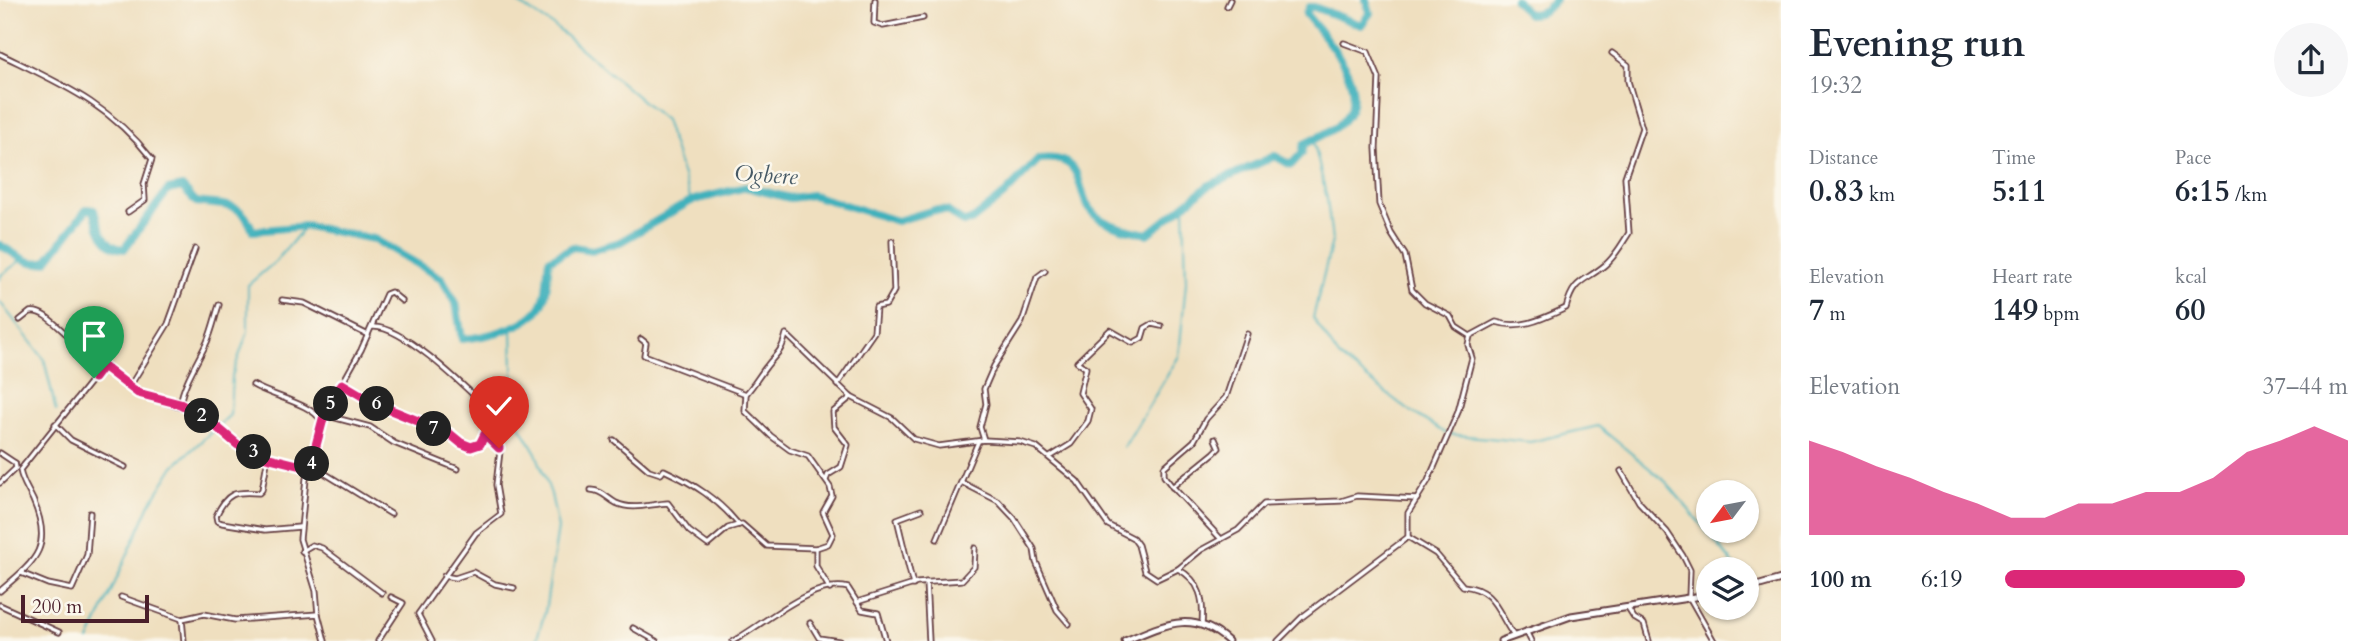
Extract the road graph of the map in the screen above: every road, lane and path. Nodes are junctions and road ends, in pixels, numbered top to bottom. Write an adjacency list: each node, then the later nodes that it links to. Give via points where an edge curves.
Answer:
1 (875, 0): 4 (street, via 874,23 883,26)
2 (1230, 0): 3 (street)
3 (1227, 6)
4 (923, 18)
5 (1344, 43): 20 (street, via 1368,52 1379,79 1379,204 1405,255 1412,290 1425,303 1451,316 1456,327)
6 (1612, 53): 20 (street, via 1628,65 1642,128 1625,177 1629,233 1604,266 1570,290 1566,308 1511,327 1496,322)
7 (0, 54): 8 (street, via 99,105 131,133 152,159 146,172 145,200)
8 (128, 212)
9 (892, 241): 25 (street, via 894,291 886,306 876,307 874,332)
10 (195, 249): 26 (street, via 168,324)
11 (1045, 271): 35 (street, via 1037,277 1022,321 984,389)
12 (282, 300): 19 (street, via 304,303)
13 (402, 301): 17 (street, via 391,292 386,294)
14 (219, 305): 29 (street)
15 (20, 320): 22 (street, via 30,312 41,314 95,353)
16 (1161, 326): 37 (street, via 1145,328 1142,338 1133,343 1110,330 1077,362 1086,368 1080,393 1091,409 1088,421 1070,444)
17 (372, 327): 19 (street); 32 (street, via 389,330 428,355 492,410 503,423)
18 (1247, 334): 48 (street, via 1226,397 1194,441 1164,467)
19 (368, 335): 23 (street)
20 (1470, 336): 50 (street, via 1472,358 1458,412)
21 (641, 339): 27 (street, via 646,343 644,355 659,363)
22 (103, 366): 26 (street); 31 (street)
23 (342, 384): 30 (street); 32 (street, via 468,446 480,444 485,434)
24 (253, 385): 30 (street, via 306,407)
25 (837, 385): 27 (street, via 786,334 782,352); 28 (street)
26 (130, 386): 29 (street, via 146,396)
27 (746, 394): 46 (street, via 745,411 790,450 808,456)
28 (851, 397): 35 (street, via 892,418 914,439 939,446); 46 (street, via 833,412 834,427 848,445 841,467 827,476)
29 (180, 404): 38 (street, via 218,427 234,443)
30 (323, 421): 41 (street); 42 (street, via 332,417 370,427 394,443)
31 (55, 424): 40 (street, via 71,440); 43 (street)
32 (493, 439): 64 (street, via 500,451 496,485 501,514 476,533)
33 (1215, 439): 48 (street, via 1219,448)
34 (614, 440): 54 (street, via 649,470 661,474 664,470 697,485)
35 (982, 440): 37 (street, via 1020,442); 47 (street)
36 (0, 453): 39 (street)
37 (1050, 457): 62 (street, via 1077,481 1108,525 1133,538 1145,571 1157,579)
38 (270, 459): 41 (street); 55 (street, via 262,490 233,493 216,520 265,530)
39 (15, 463): 43 (street); 45 (street, via 16,468)
40 (125, 467)
41 (310, 468): 53 (street); 55 (street)
42 (458, 469)
43 (20, 470): 63 (street, via 43,534 35,560)
44 (1621, 471): 76 (street, via 1639,502 1683,556 1690,570)
45 (0, 482)
46 (826, 482): 59 (street, via 832,496 824,512 833,534 828,544)
47 (963, 483): 57 (street); 83 (street, via 998,502 1014,518 1034,549 1057,610)
48 (1172, 487): 58 (street)
49 (591, 490): 54 (street, via 632,508 668,503 689,531 708,545)
50 (1417, 499): 56 (street, via 1408,513); 58 (street, via 1357,496 1340,501 1264,504)
51 (921, 510): 67 (street, via 897,519)
52 (90, 513): 63 (street, via 87,555 72,589)
53 (391, 514)
54 (739, 525): 59 (street, via 749,527 767,546)
55 (300, 527): 61 (street)
56 (1408, 537): 88 (street, via 1436,554 1462,586 1478,587 1492,596); 100 (street, via 1302,617)
57 (937, 539)
58 (1221, 540): 62 (street)
59 (816, 548): 70 (street, via 816,566)
60 (975, 548): 66 (street, via 974,567 962,580)
61 (302, 551): 72 (street, via 312,545 322,548); 80 (street, via 316,591)
62 (1178, 569): 84 (street, via 1190,575 1204,601)
63 (21, 573): 71 (street)
64 (444, 576): 69 (street, via 473,572); 89 (street, via 418,614)
65 (1781, 579): 68 (street)
66 (926, 582): 67 (street); 97 (street)
67 (913, 584): 77 (street)
68 (1759, 585)
69 (514, 589)
70 (830, 589): 77 (street, via 848,588); 94 (street, via 793,601)
71 (0, 591)
72 (382, 593)
73 (1696, 596): 76 (street)
74 (121, 597): 81 (street)
75 (391, 597): 92 (street, via 403,604)
76 (1689, 597): 79 (street); 104 (street)
77 (857, 602): 96 (street, via 862,610 878,613)
78 (0, 605): 87 (street)
79 (1627, 607): 86 (street, via 1571,615); 103 (street, via 1644,624)
80 (318, 614): 81 (street, via 235,620 204,614); 91 (street)
81 (182, 619): 90 (street)
82 (810, 623): 95 (street, via 819,638)
83 (1069, 624)
84 (1202, 624): 98 (street, via 1164,625); 99 (street)
85 (633, 628): 93 (street)
86 (1526, 631): 88 (street); 102 (street)
87 (59, 632)
88 (1514, 636): 101 (street)
89 (433, 640)
90 (184, 641)
91 (325, 641)
92 (378, 641)
93 (656, 641)
94 (733, 641)
95 (839, 641)
96 (886, 641)
97 (929, 641)
98 (1125, 641)
99 (1228, 641)
100 (1278, 641)
101 (1501, 641)
102 (1531, 641)
103 (1649, 641)
104 (1714, 641)

